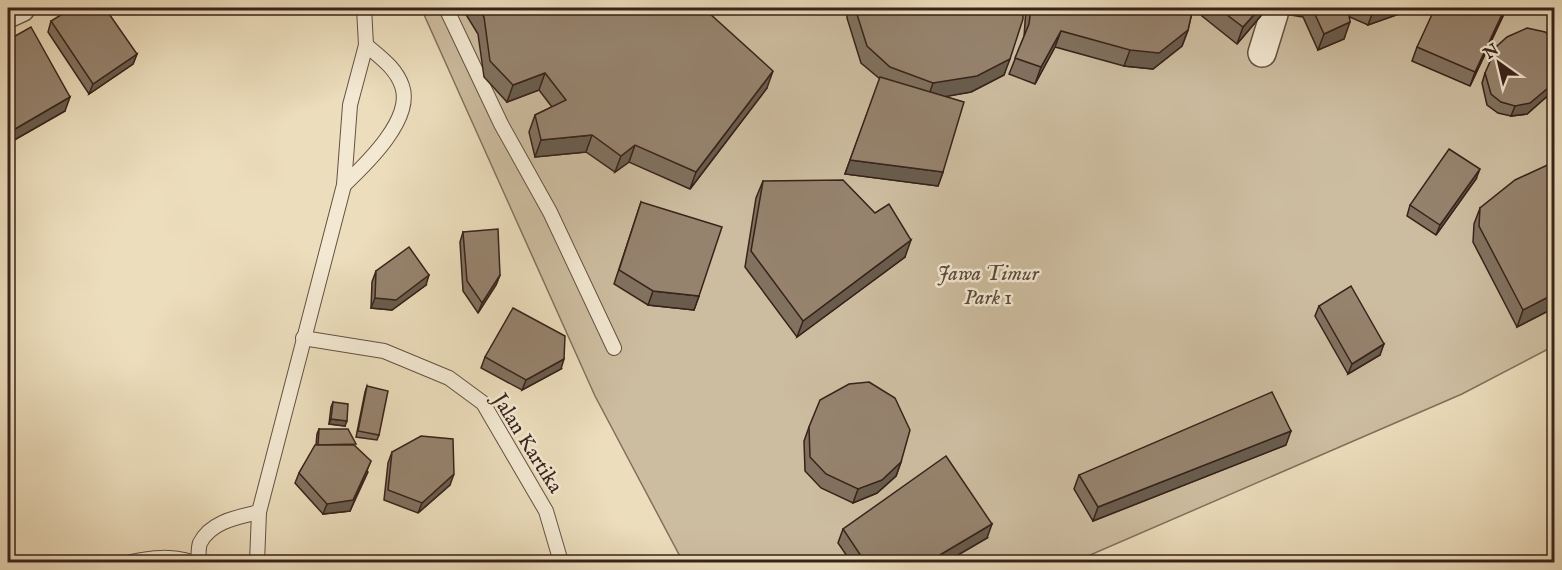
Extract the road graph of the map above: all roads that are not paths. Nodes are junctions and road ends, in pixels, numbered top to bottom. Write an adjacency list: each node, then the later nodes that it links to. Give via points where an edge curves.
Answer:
1 (21, 8): 4 (street)
2 (364, 8): 6 (lane)
3 (446, 8): 10 (lane)
4 (8, 14)
5 (1274, 14): 7 (street)
6 (366, 45): 8 (lane, via 350,105); 8 (lane, via 392,67 404,99 384,143)
7 (1262, 53)
8 (344, 185): 9 (lane, via 319,292)
9 (303, 338): 11 (lane); 16 (lane, Jalan Kartika, via 384,351 449,378 483,403 546,511)
10 (614, 348)
11 (259, 512): 14 (lane, via 224,521 212,530 200,543); 15 (lane)
12 (131, 562): 13 (lane, via 164,557)
13 (192, 562)
14 (198, 562)
15 (257, 562)
16 (561, 562)

